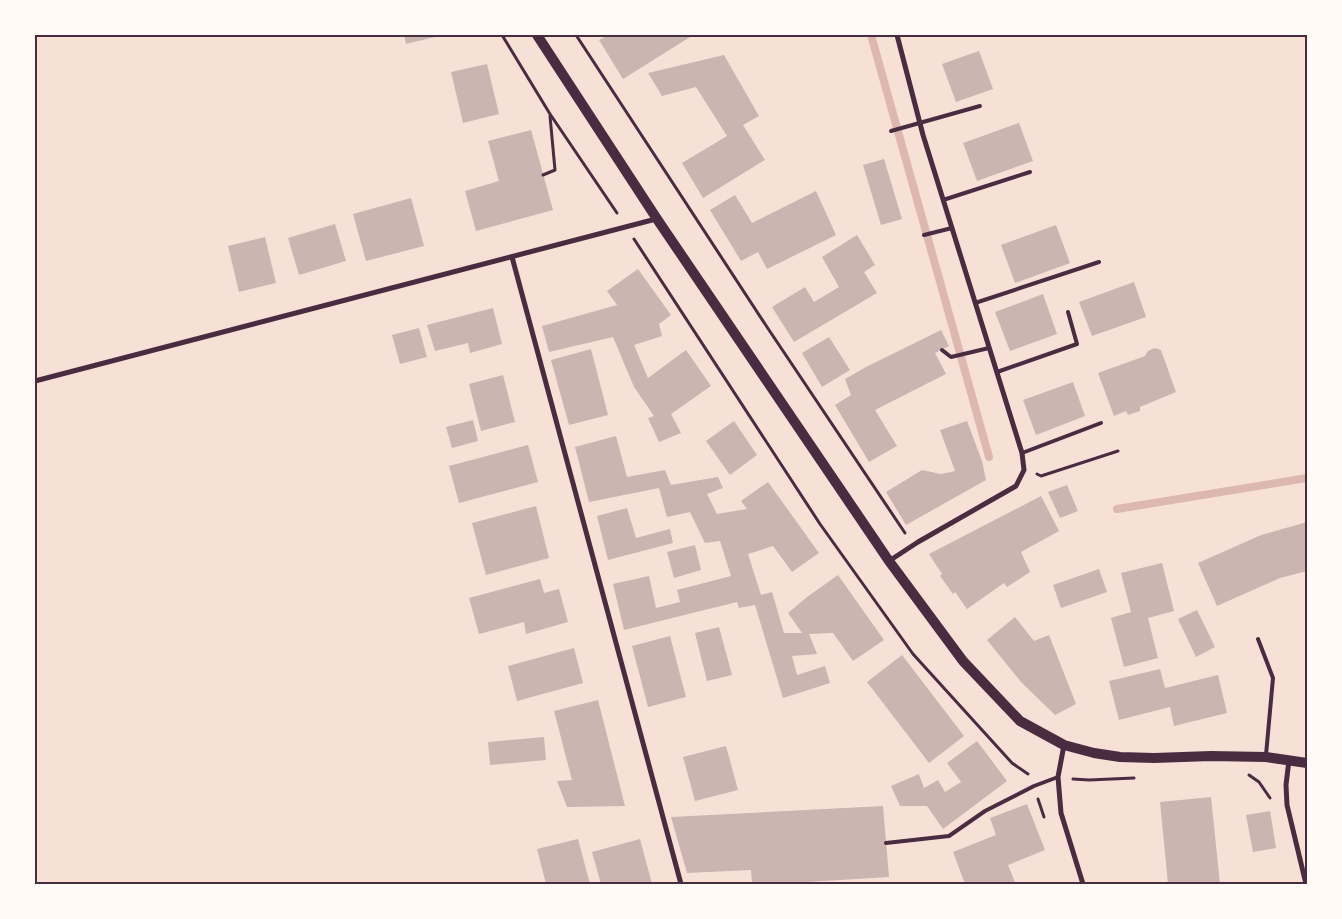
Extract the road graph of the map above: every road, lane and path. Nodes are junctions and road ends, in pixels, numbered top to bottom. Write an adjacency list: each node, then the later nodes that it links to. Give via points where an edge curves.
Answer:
1 (502, 35): 6 (path)
2 (576, 35): 28 (path)
3 (897, 35): 7 (street)
4 (539, 36): 12 (main road)
5 (980, 106): 7 (lane)
6 (550, 114): 10 (path, via 555,170); 13 (path)
7 (920, 123): 8 (lane); 11 (street)
8 (891, 131)
9 (1030, 172): 11 (lane)
10 (543, 175)
11 (943, 200): 14 (street)
12 (657, 219): 13 (street); 29 (main road)
13 (627, 228): 16 (street); 36 (path, via 820,524 913,654 1012,763)
14 (952, 228): 15 (lane); 18 (street)
15 (924, 235)
16 (512, 257): 23 (street); 42 (street)
17 (1099, 262): 18 (lane)
18 (976, 303): 20 (street)
19 (1068, 312): 22 (lane, via 1077,344)
20 (989, 348): 21 (lane, via 951,357); 22 (street)
21 (942, 350)
22 (997, 372): 26 (street)
23 (35, 381)
24 (1101, 423): 26 (lane)
25 (1118, 451): 27 (path, via 1041,476)
26 (1022, 454): 27 (street)
27 (1024, 470): 28 (street, via 1016,486)
28 (913, 545): 29 (street)
29 (889, 561): 31 (main road, via 963,661 1020,721)
30 (1258, 639): 32 (lane, via 1273,678)
31 (1064, 745): 32 (main road, via 1120,757); 37 (street)
32 (1266, 757): 33 (main road)
33 (1289, 760): 34 (main road); 44 (street, via 1287,805)
34 (1307, 763)
35 (1244, 771): 40 (path, via 1259,782)
36 (1030, 775)
37 (1058, 777): 41 (lane, via 985,811 949,836); 43 (street, via 1061,813)
38 (1138, 777): 39 (path)
39 (1078, 780)
40 (1271, 804)
41 (886, 844)
42 (681, 884)
43 (1083, 884)
44 (1306, 884)

